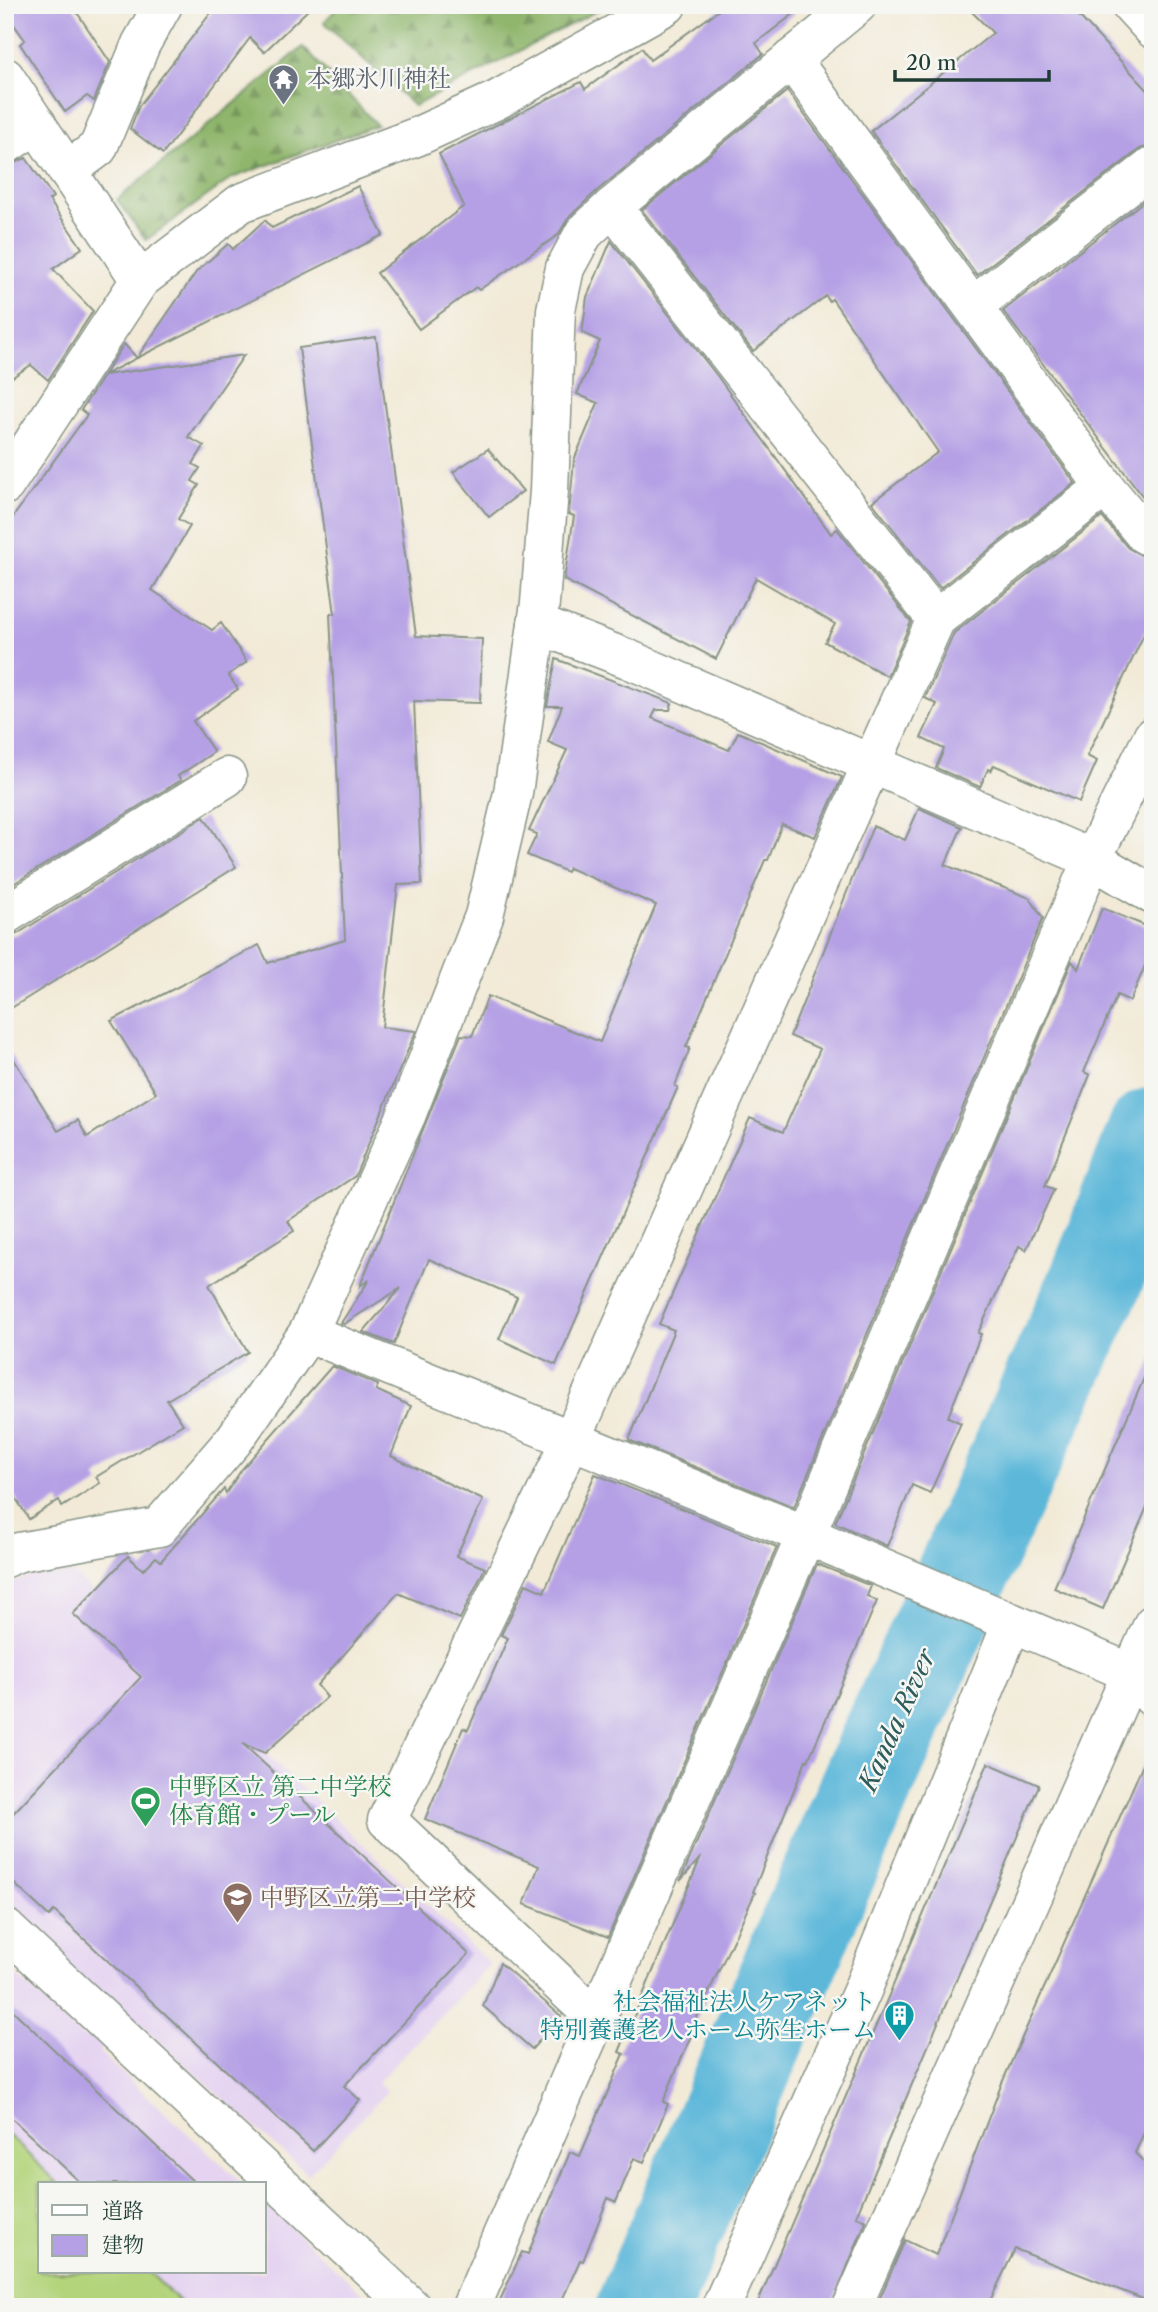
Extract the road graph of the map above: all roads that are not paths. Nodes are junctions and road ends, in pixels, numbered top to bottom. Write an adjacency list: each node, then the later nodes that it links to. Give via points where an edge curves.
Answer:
1 (163, 5): 11 (street, via 141,44 98,148)
2 (667, 5): 13 (street, via 497,100 416,137 241,203)
3 (857, 5): 6 (street)
4 (1131, 5): 5 (street)
5 (1153, 29)
6 (791, 59): 12 (street); 14 (street)
7 (5, 77): 8 (street)
8 (37, 124): 9 (street); 11 (street)
9 (5, 145)
10 (1153, 166): 14 (street)
11 (67, 171): 13 (street)
12 (612, 206): 18 (street); 19 (street, via 584,233 565,268 556,310 549,491)
13 (140, 280): 15 (street)
14 (972, 306): 16 (street)
15 (5, 485)
16 (1105, 487): 17 (street); 18 (street)
17 (1153, 540)
18 (936, 619): 21 (street)
19 (537, 624): 21 (street); 26 (street, via 513,793 484,916 406,1116)
20 (1153, 736): 23 (street)
21 (873, 764): 23 (street); 27 (street)
22 (228, 777): 25 (street)
23 (1092, 859): 24 (street); 28 (street)
24 (1153, 895)
25 (5, 915)
26 (309, 1333): 27 (street); 29 (street, via 234,1440 159,1527)
27 (571, 1441): 28 (street); 34 (street, via 387,1820)
28 (806, 1535): 30 (street); 34 (street)
29 (5, 1558)
30 (1007, 1621): 32 (street); 37 (street, via 862,1991)
31 (1153, 1624): 32 (street)
32 (1142, 1685): 38 (street)
33 (5, 1928): 35 (street)
34 (596, 2018): 36 (street)
35 (411, 2307)
36 (471, 2307)
37 (721, 2307)
38 (852, 2307)

